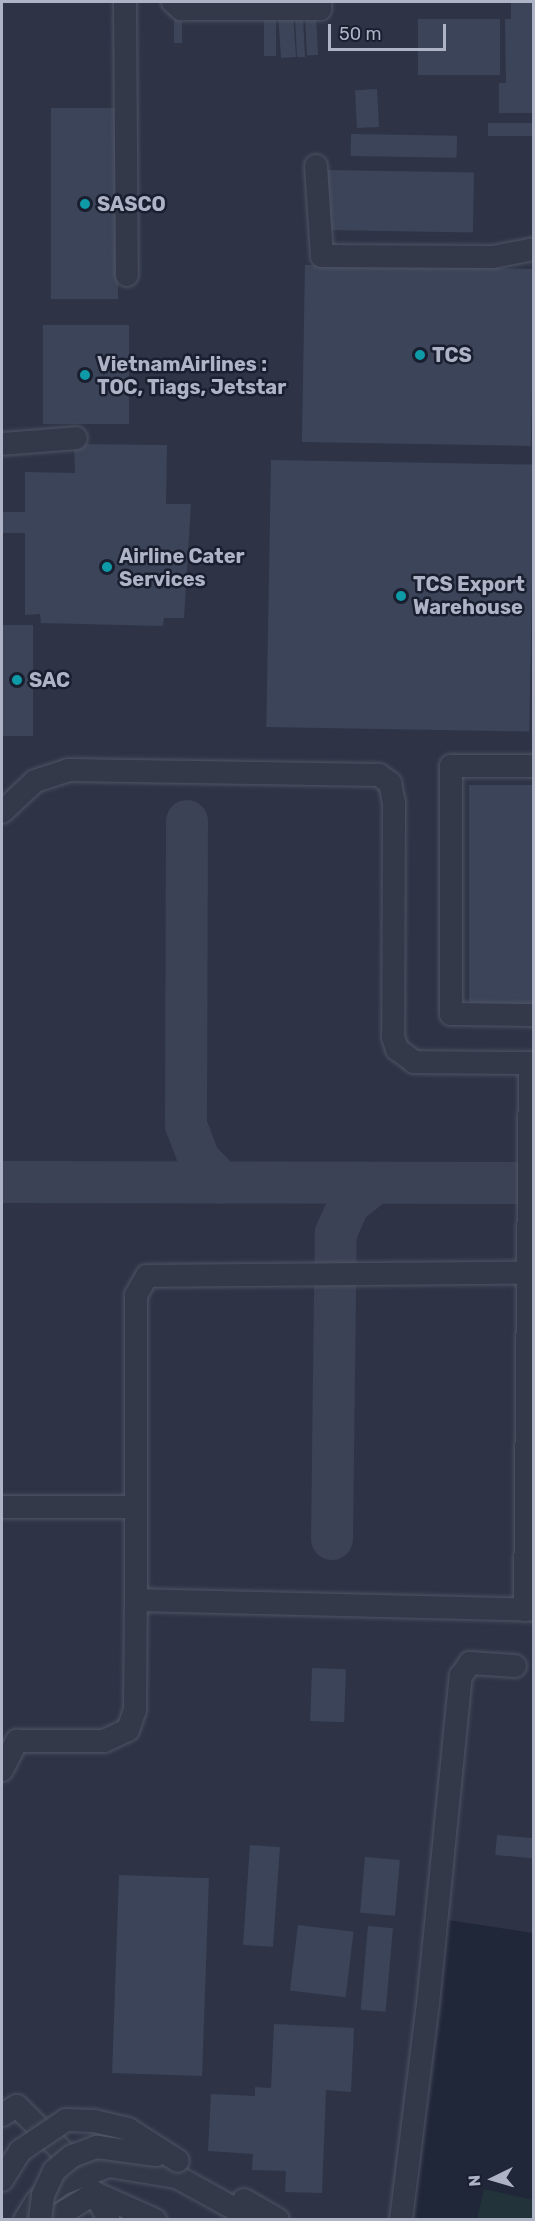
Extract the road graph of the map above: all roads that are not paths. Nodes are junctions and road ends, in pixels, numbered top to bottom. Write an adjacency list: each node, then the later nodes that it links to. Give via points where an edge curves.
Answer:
1 (125, 2): 6 (street)
2 (173, 2): 3 (street, via 181,9 320,9)
3 (320, 2)
4 (316, 166): 5 (street, via 322,256 493,257)
5 (534, 249)
6 (127, 275)
7 (76, 438): 8 (street)
8 (2, 444)
9 (534, 766): 11 (street, via 451,766 452,1014)
10 (2, 812): 12 (street, via 35,781 68,770 363,771 379,775 390,783 394,803 393,1037 397,1049 414,1062)
11 (534, 1015)
12 (532, 1063): 13 (street)
13 (528, 1273): 15 (street, via 147,1276 136,1295); 17 (street)
14 (2, 1507): 15 (street)
15 (136, 1507): 16 (street)
16 (136, 1600): 17 (street); 19 (street, via 135,1710 128,1730 104,1741 17,1741)
17 (530, 1610)
18 (514, 1666): 31 (street, via 470,1663 461,1676 428,2004)
19 (2, 1770)
20 (2, 2115): 23 (street, via 17,2106)
21 (178, 2162): 22 (street, bridge, via 128,2129 94,2121 66,2121 20,2151); 25 (street, bridge, via 128,2148 97,2147 72,2156 54,2171 43,2195); 30 (street)
22 (2, 2180)
23 (91, 2184): 24 (street, via 50,2191); 26 (street); 27 (street); 28 (street); 29 (street, via 109,2166 169,2175 201,2186)
24 (25, 2220)
25 (40, 2220)
26 (51, 2220)
27 (109, 2220)
28 (155, 2220)
29 (255, 2220)
30 (278, 2220)
31 (401, 2220)

